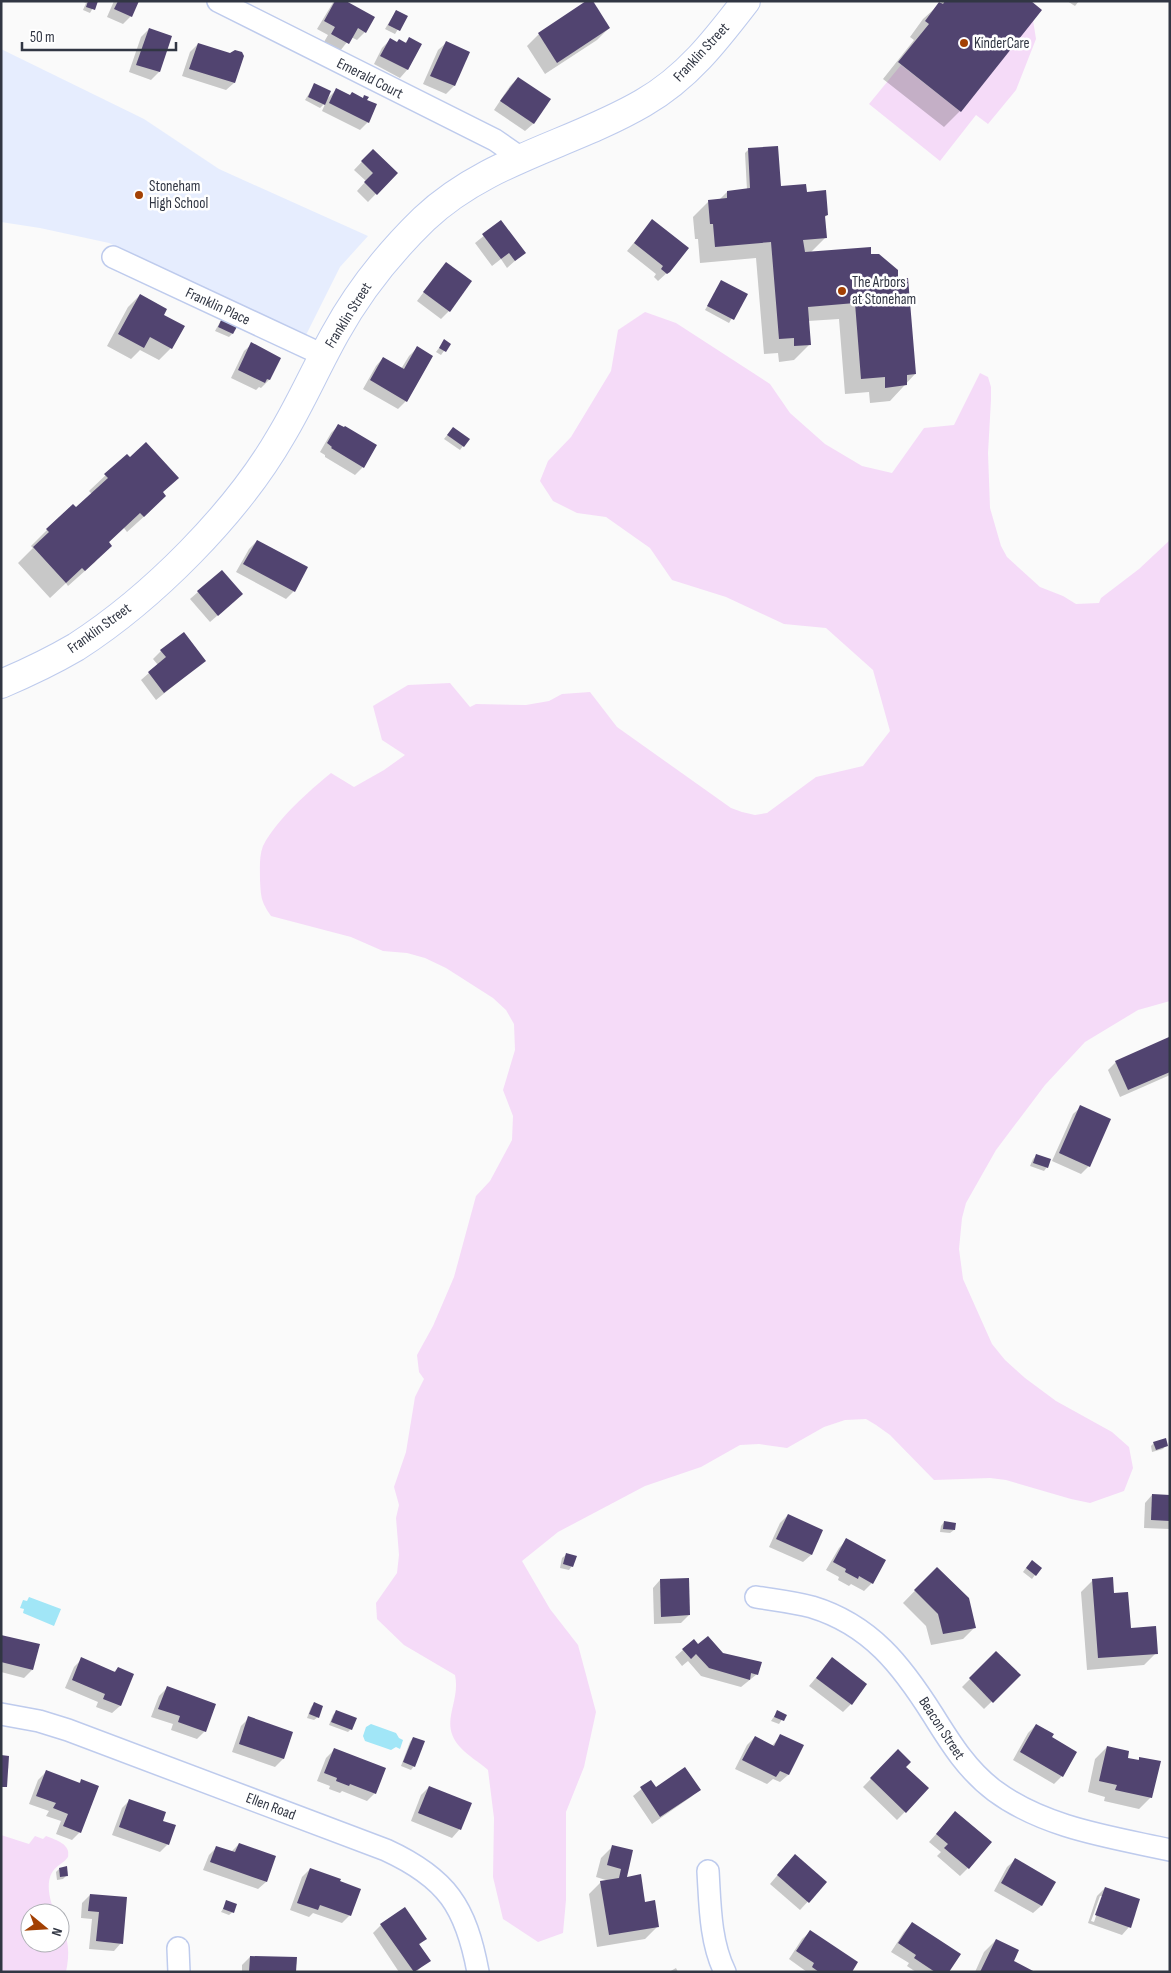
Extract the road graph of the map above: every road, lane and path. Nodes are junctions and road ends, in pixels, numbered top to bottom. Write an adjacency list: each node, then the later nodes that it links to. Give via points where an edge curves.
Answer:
1 (218, 1): 3 (street, Emerald Court, via 496,140)
2 (746, 1): 3 (main road, Franklin Street, via 699,59 660,93 612,119)
3 (521, 158): 5 (main road, Franklin Street, via 470,185 432,211 400,243 364,289)
4 (113, 257): 5 (street, Franklin Place)
5 (323, 355): 6 (main road, Franklin Street, via 281,436 246,487 209,532 136,601 88,638)
6 (1, 684)
7 (756, 1597): 9 (street, Beacon Street, via 813,1607 864,1633 903,1669 965,1763 1007,1799 1066,1825)
8 (1, 1714): 13 (street, Ellen Road, via 68,1730 413,1863 450,1894 467,1928)
9 (1170, 1850)
10 (708, 1871): 14 (street, via 715,1944)
11 (178, 1948): 12 (street)
12 (179, 1972)
13 (478, 1972)
14 (725, 1972)

